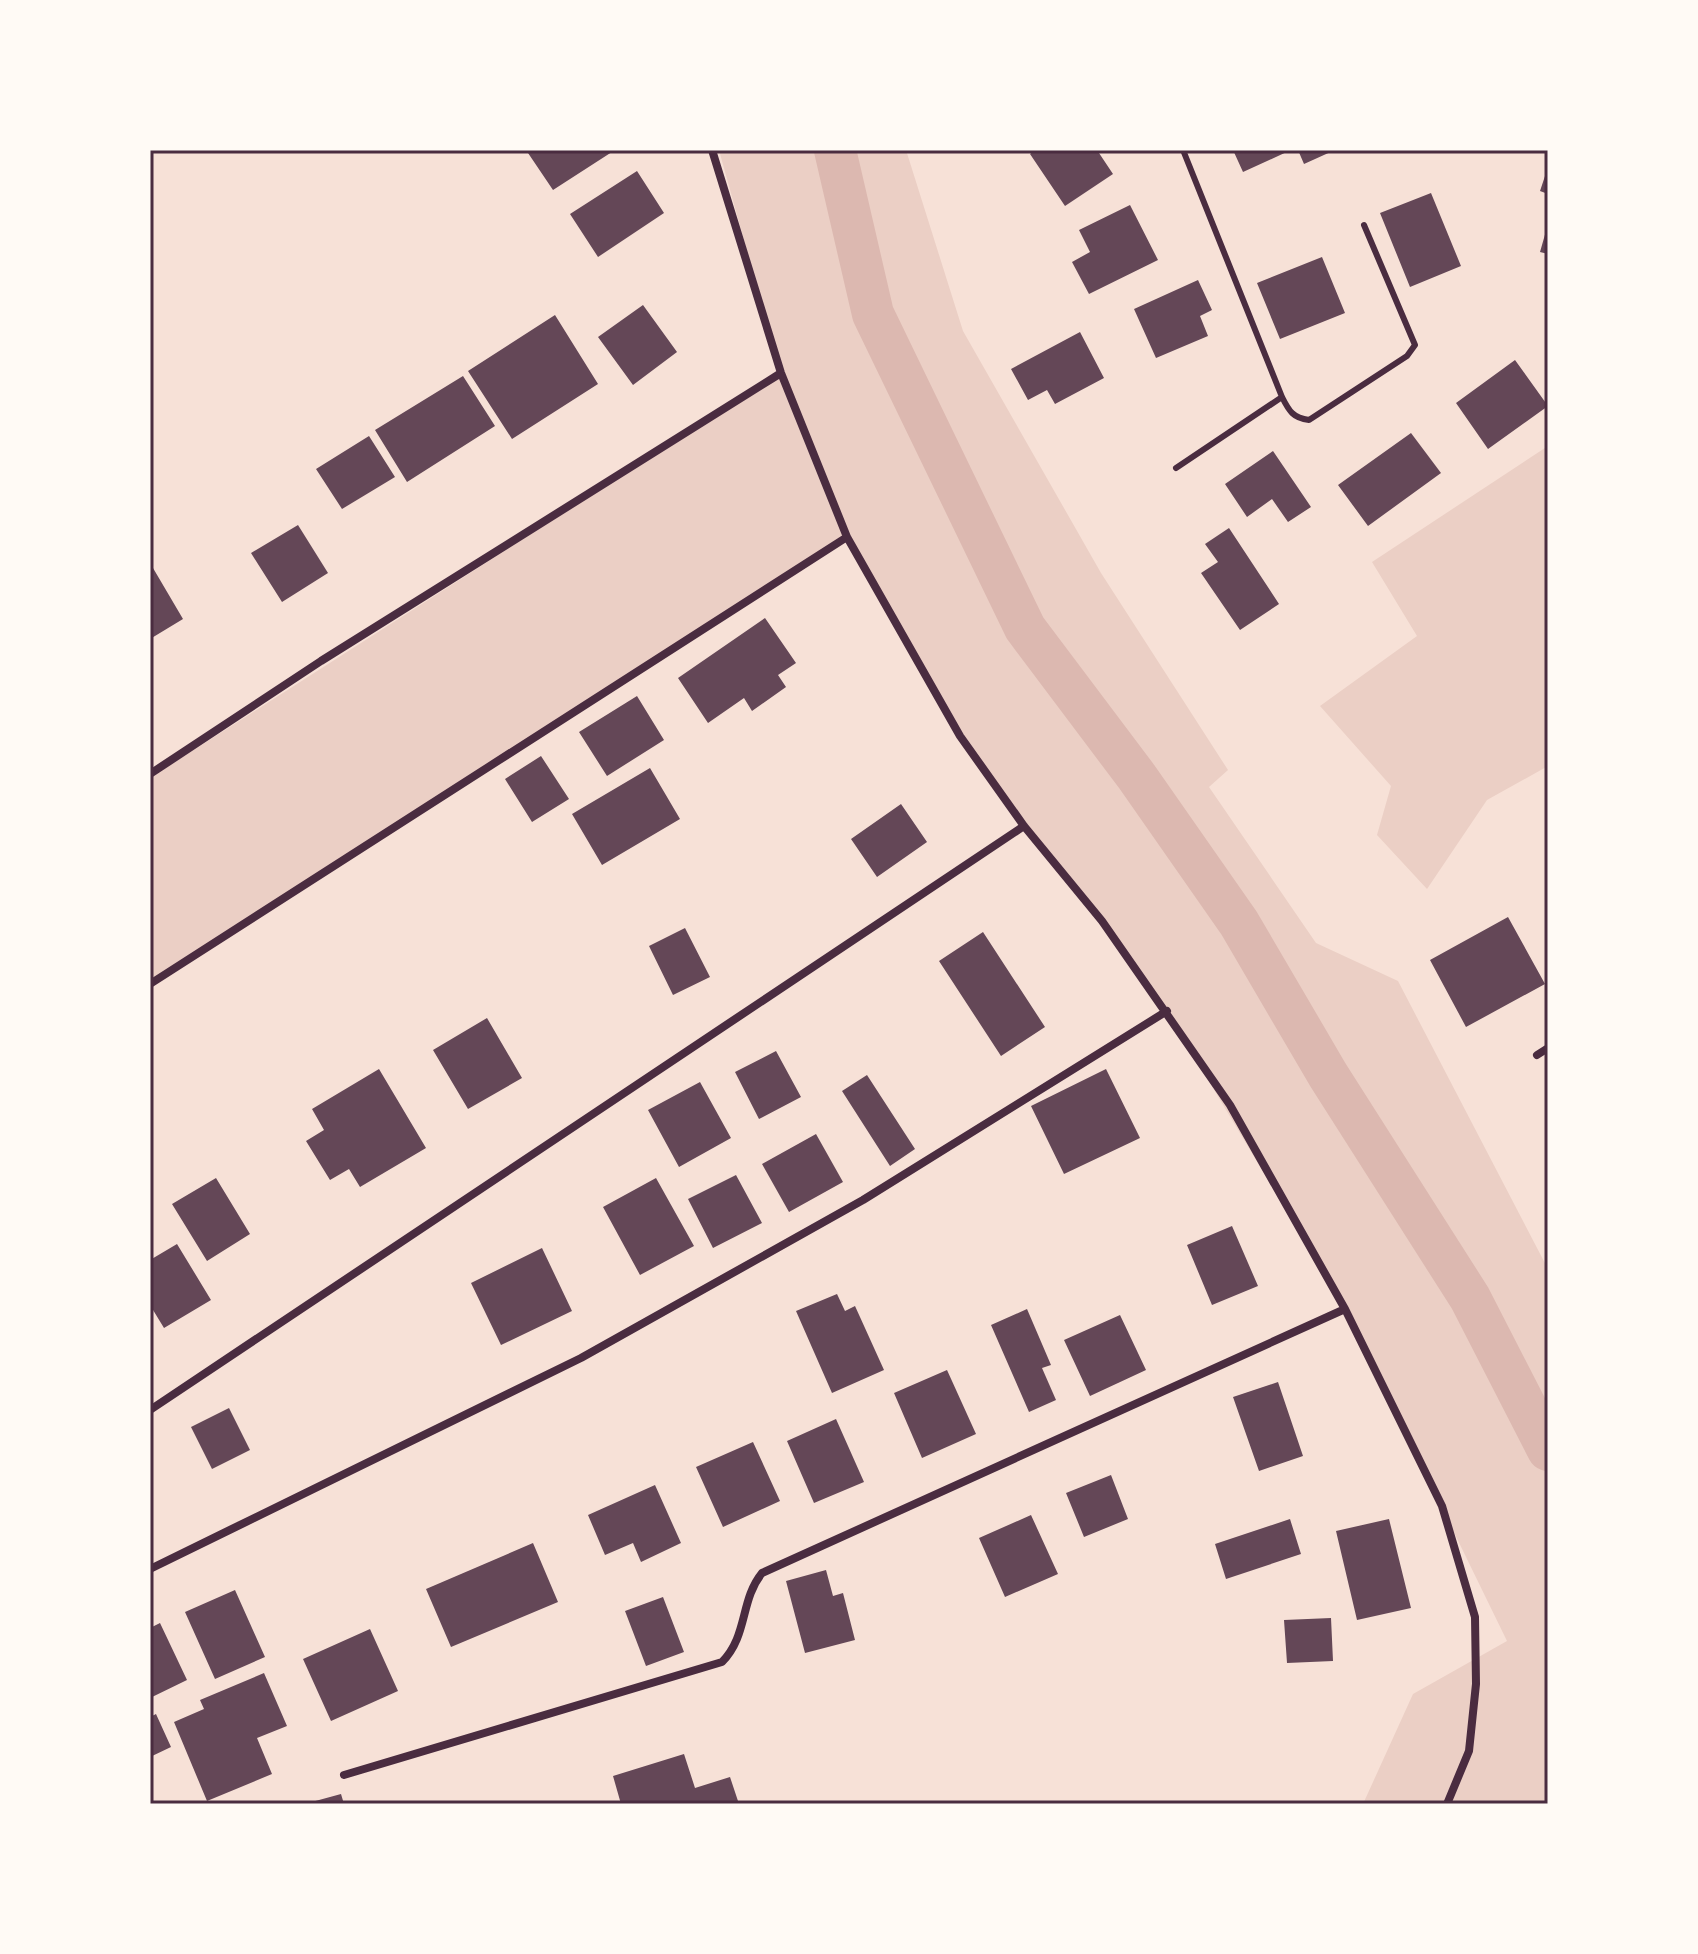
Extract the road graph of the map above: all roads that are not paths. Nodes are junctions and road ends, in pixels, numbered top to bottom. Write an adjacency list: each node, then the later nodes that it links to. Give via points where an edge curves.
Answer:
1 (712, 150): 4 (street)
2 (1183, 150): 5 (lane)
3 (1364, 225): 5 (lane, via 1415,345 1407,356 1309,420 1289,412)
4 (781, 373): 7 (street); 8 (street)
5 (1282, 397): 6 (lane)
6 (1176, 468)
7 (847, 537): 9 (street, via 960,736); 10 (street)
8 (150, 774)
9 (1024, 826): 11 (street); 15 (street)
10 (150, 984)
11 (1167, 1011): 14 (street, via 1230,1105); 16 (street, via 863,1200 581,1358)
12 (1548, 1048): 13 (street)
13 (1537, 1055)
14 (1345, 1309): 17 (street, via 762,1573 751,1586 738,1641 722,1662); 18 (street, via 1442,1506 1475,1617 1469,1751)
15 (150, 1410)
16 (150, 1569)
17 (344, 1775)
18 (1447, 1804)

